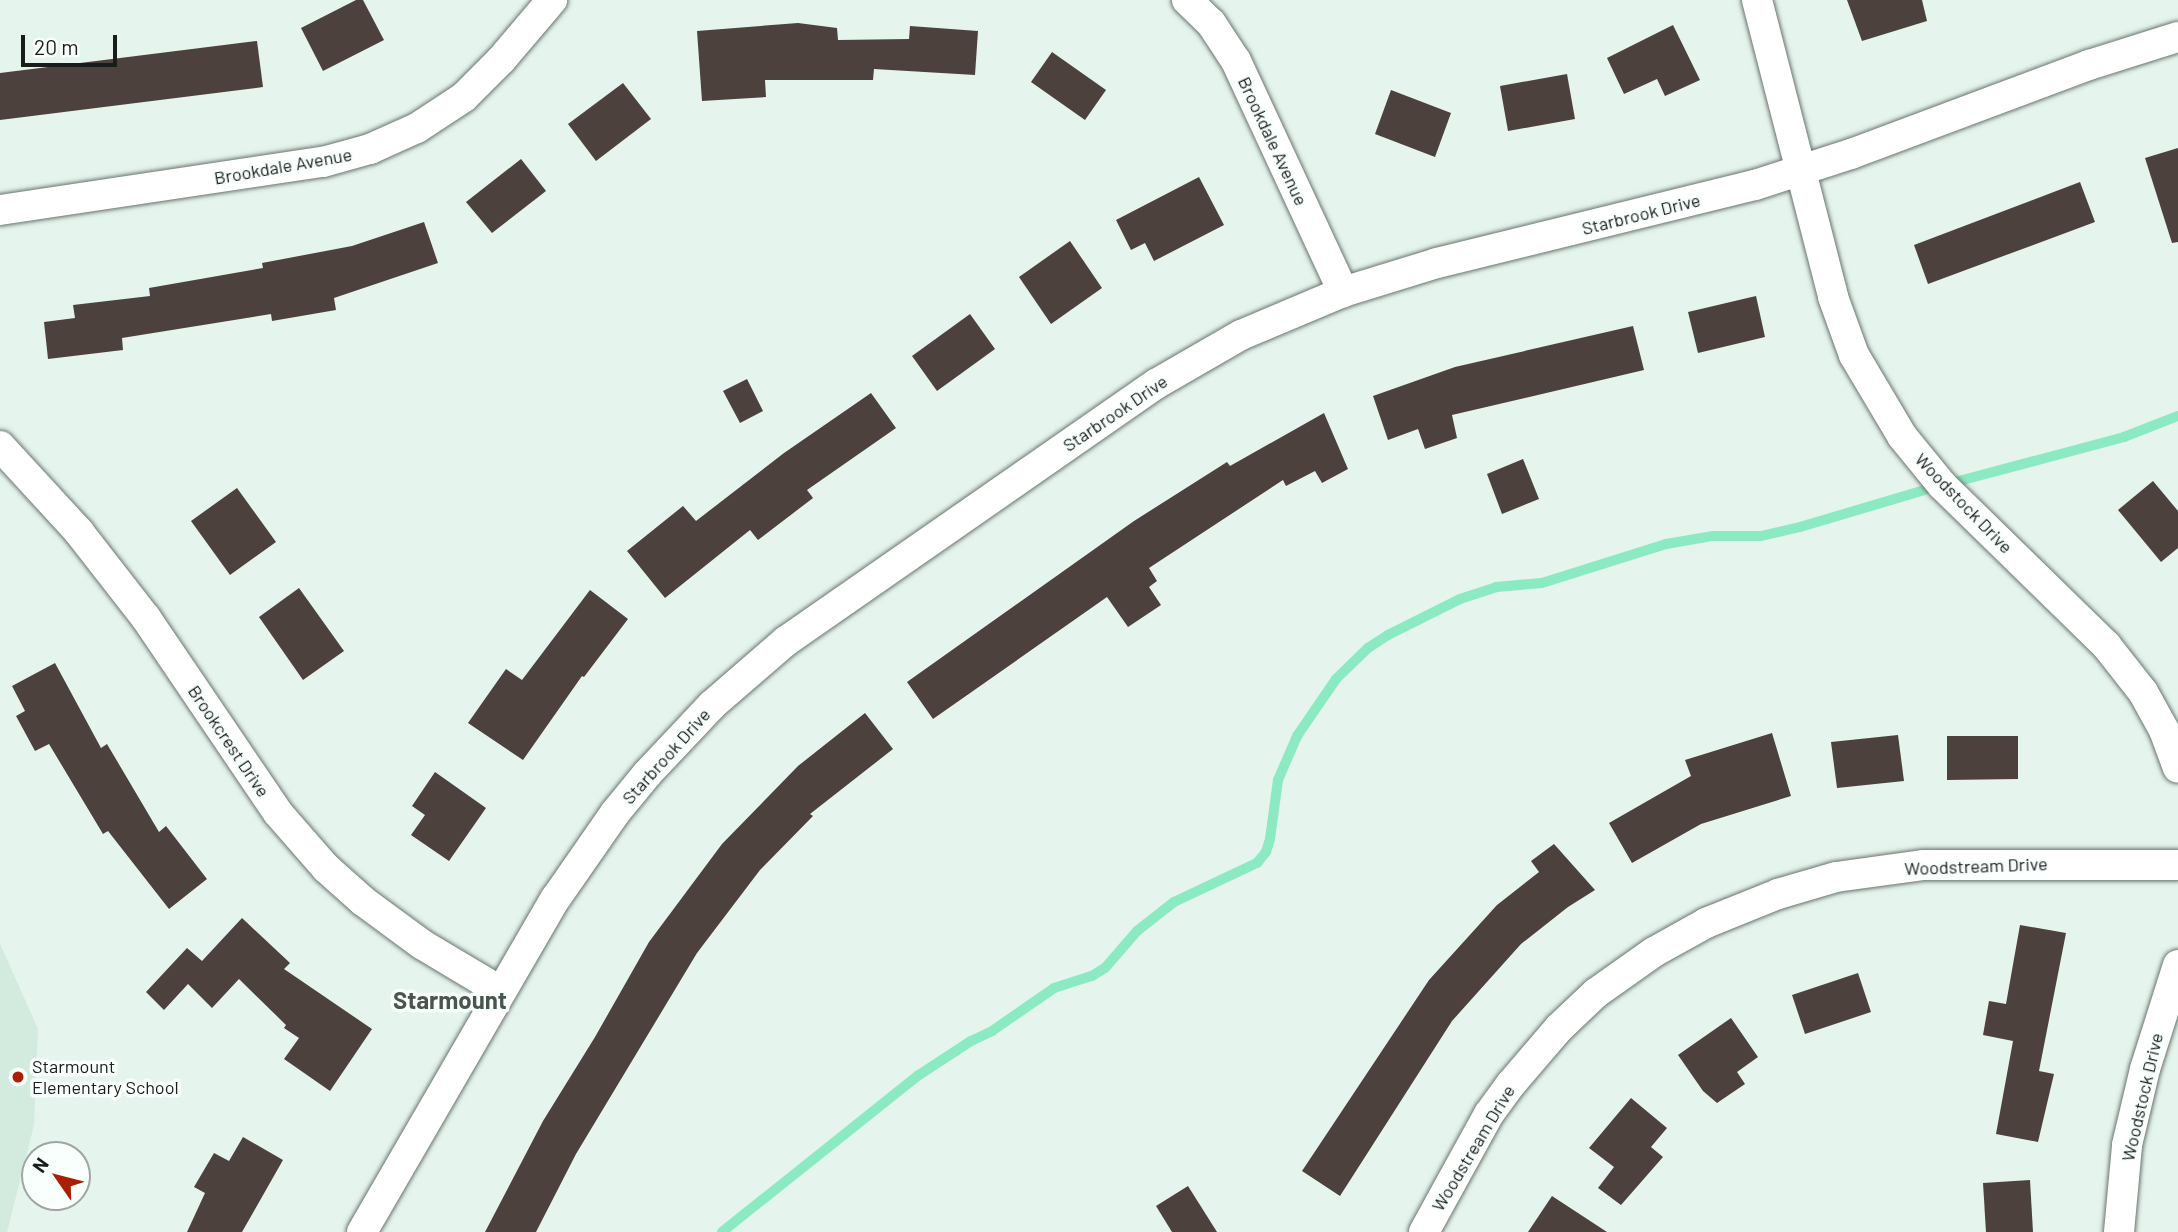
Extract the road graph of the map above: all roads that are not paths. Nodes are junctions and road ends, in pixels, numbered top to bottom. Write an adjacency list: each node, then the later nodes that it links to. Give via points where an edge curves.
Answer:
1 (552, 0): 6 (street, Brookdale Avenue, via 464,97 417,128 370,149 323,162)
2 (1187, 0): 7 (street, Brookdale Avenue, via 1211,23 1236,61)
3 (1757, 0): 5 (street, Woodstock Drive)
4 (2178, 37): 5 (street, Starbrook Drive)
5 (1799, 171): 7 (street, Starbrook Drive, via 1625,219 1437,263); 9 (street, Woodstock Drive, via 1833,297 1854,355 1884,408 1942,485 2106,645 2143,692)
6 (0, 210)
7 (1343, 292): 12 (street, Starbrook Drive, via 1241,335 1156,384 786,641 712,705 647,774 556,898)
8 (0, 446): 12 (street, Brookcrest Drive, via 79,532 146,618 278,813 326,868 423,945)
9 (2178, 768)
10 (2178, 865): 14 (street, Woodstream Drive, via 1924,865 1836,877 1706,923 1596,993 1559,1028 1489,1114)
11 (2178, 965): 15 (street, Woodstock Drive, via 2127,1145)
12 (500, 991): 13 (street, Starbrook Drive)
13 (362, 1232)
14 (1424, 1232)
15 (2119, 1232)

